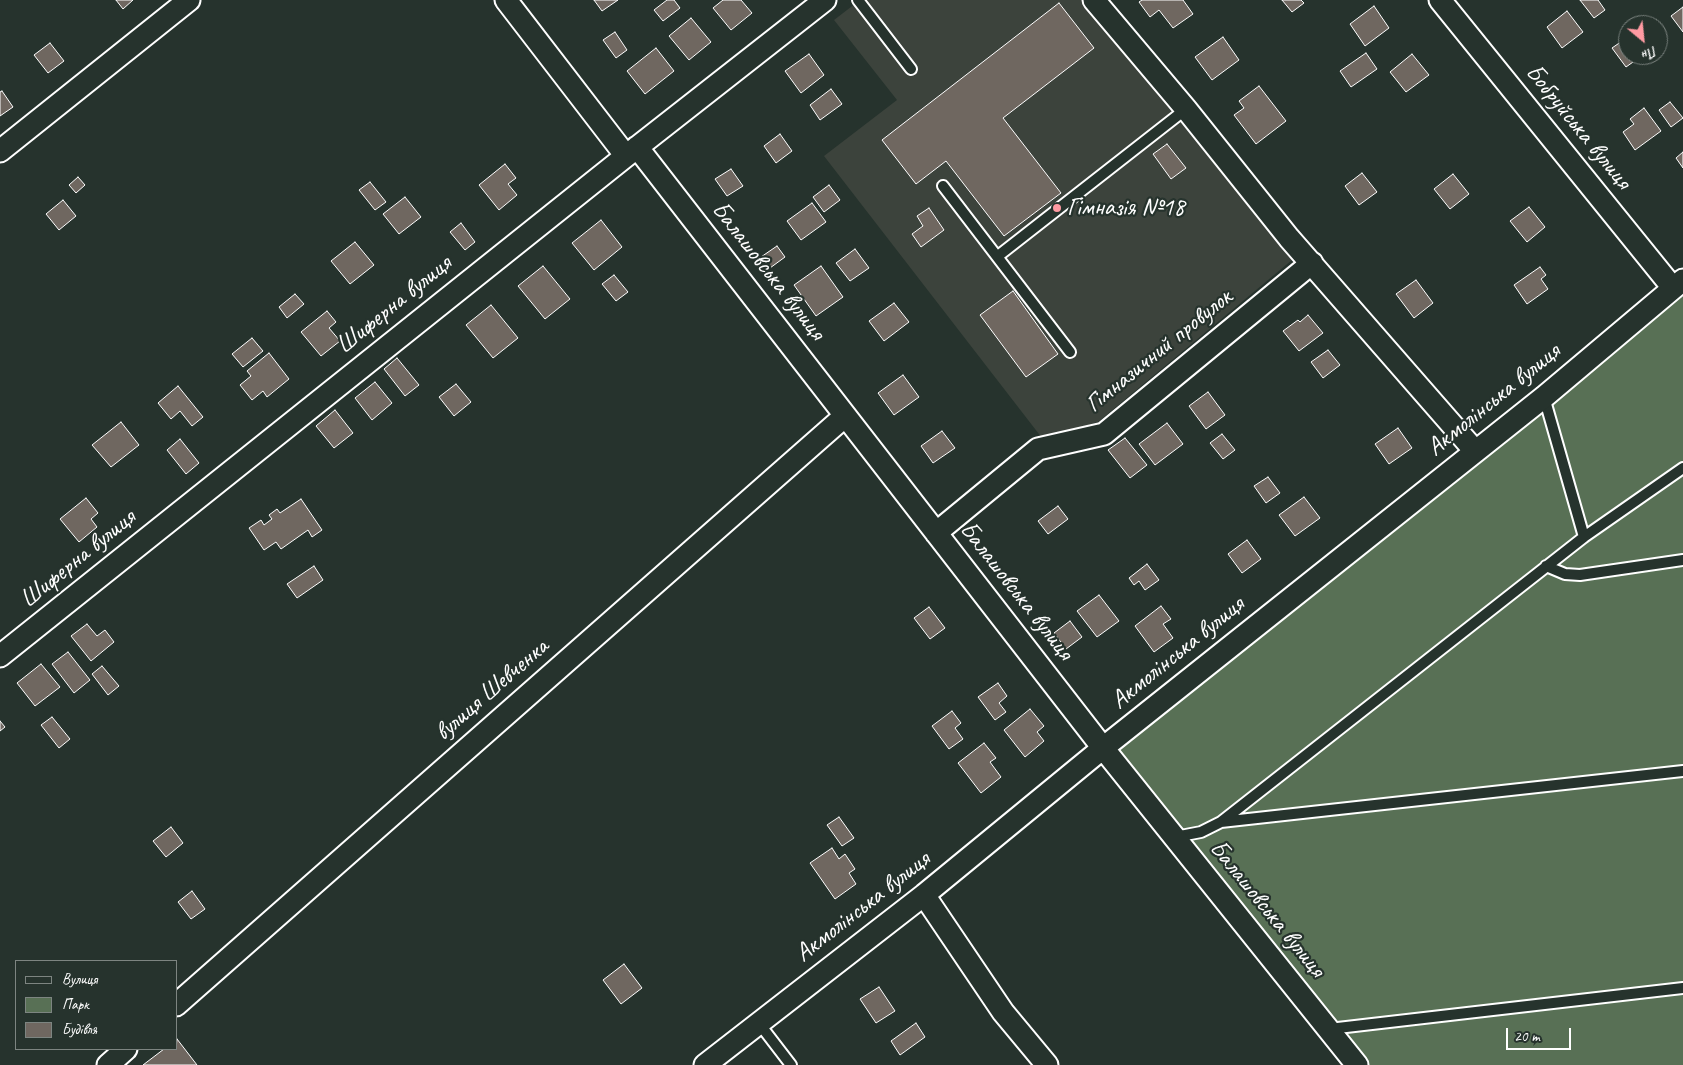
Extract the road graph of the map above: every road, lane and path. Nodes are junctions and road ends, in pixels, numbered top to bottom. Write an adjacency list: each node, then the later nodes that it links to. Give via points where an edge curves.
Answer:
1 (189, 0): 10 (street)
2 (506, 0): 9 (street, Балашовська вулиця)
3 (825, 0): 9 (street, Шиферна вулиця)
4 (858, 0): 7 (lane)
5 (1094, 0): 8 (street)
6 (1440, 0): 14 (street, Бобруйська вулиця)
7 (911, 69)
8 (1186, 109): 12 (lane); 13 (street)
9 (631, 151): 17 (street, Балашовська вулиця); 24 (street, Шиферна вулиця)
10 (0, 152)
11 (943, 186): 12 (lane)
12 (998, 256): 15 (lane)
13 (1312, 263): 18 (street); 20 (street, Гімназичний провулок, via 1104,434 1038,449)
14 (1678, 284): 16 (street, Акмолінська вулиця)
15 (1070, 352)
16 (1544, 397): 18 (street, Акмолінська вулиця); 21 (lane)
17 (845, 416): 20 (street, Балашовська вулиця); 31 (street, вулиця Шевченка)
18 (1475, 451): 25 (street, Акмолінська вулиця)
19 (1683, 468): 21 (lane)
20 (936, 533): 25 (street, Балашовська вулиця)
21 (1584, 537): 23 (lane)
22 (1683, 560): 23 (lane, via 1580,575 1565,574)
23 (1546, 566): 27 (lane)
24 (0, 656)
25 (1103, 748): 28 (street, Балашовська вулиця); 29 (street, Акмолінська вулиця)
26 (1683, 771): 27 (lane)
27 (1221, 822): 28 (lane, via 1201,832)
28 (1174, 837): 33 (street, Балашовська вулиця)
29 (924, 894): 32 (street, Акмолінська вулиця); 38 (street, via 1003,1012)
30 (1683, 988): 33 (lane)
31 (178, 1003)
32 (758, 1022): 36 (street, Акмолінська вулиця); 37 (lane)
33 (1328, 1029): 39 (street, Балашовська вулиця)
34 (125, 1050): 35 (street)
35 (108, 1065)
36 (705, 1065)
37 (791, 1065)
38 (1047, 1065)
39 (1357, 1065)

